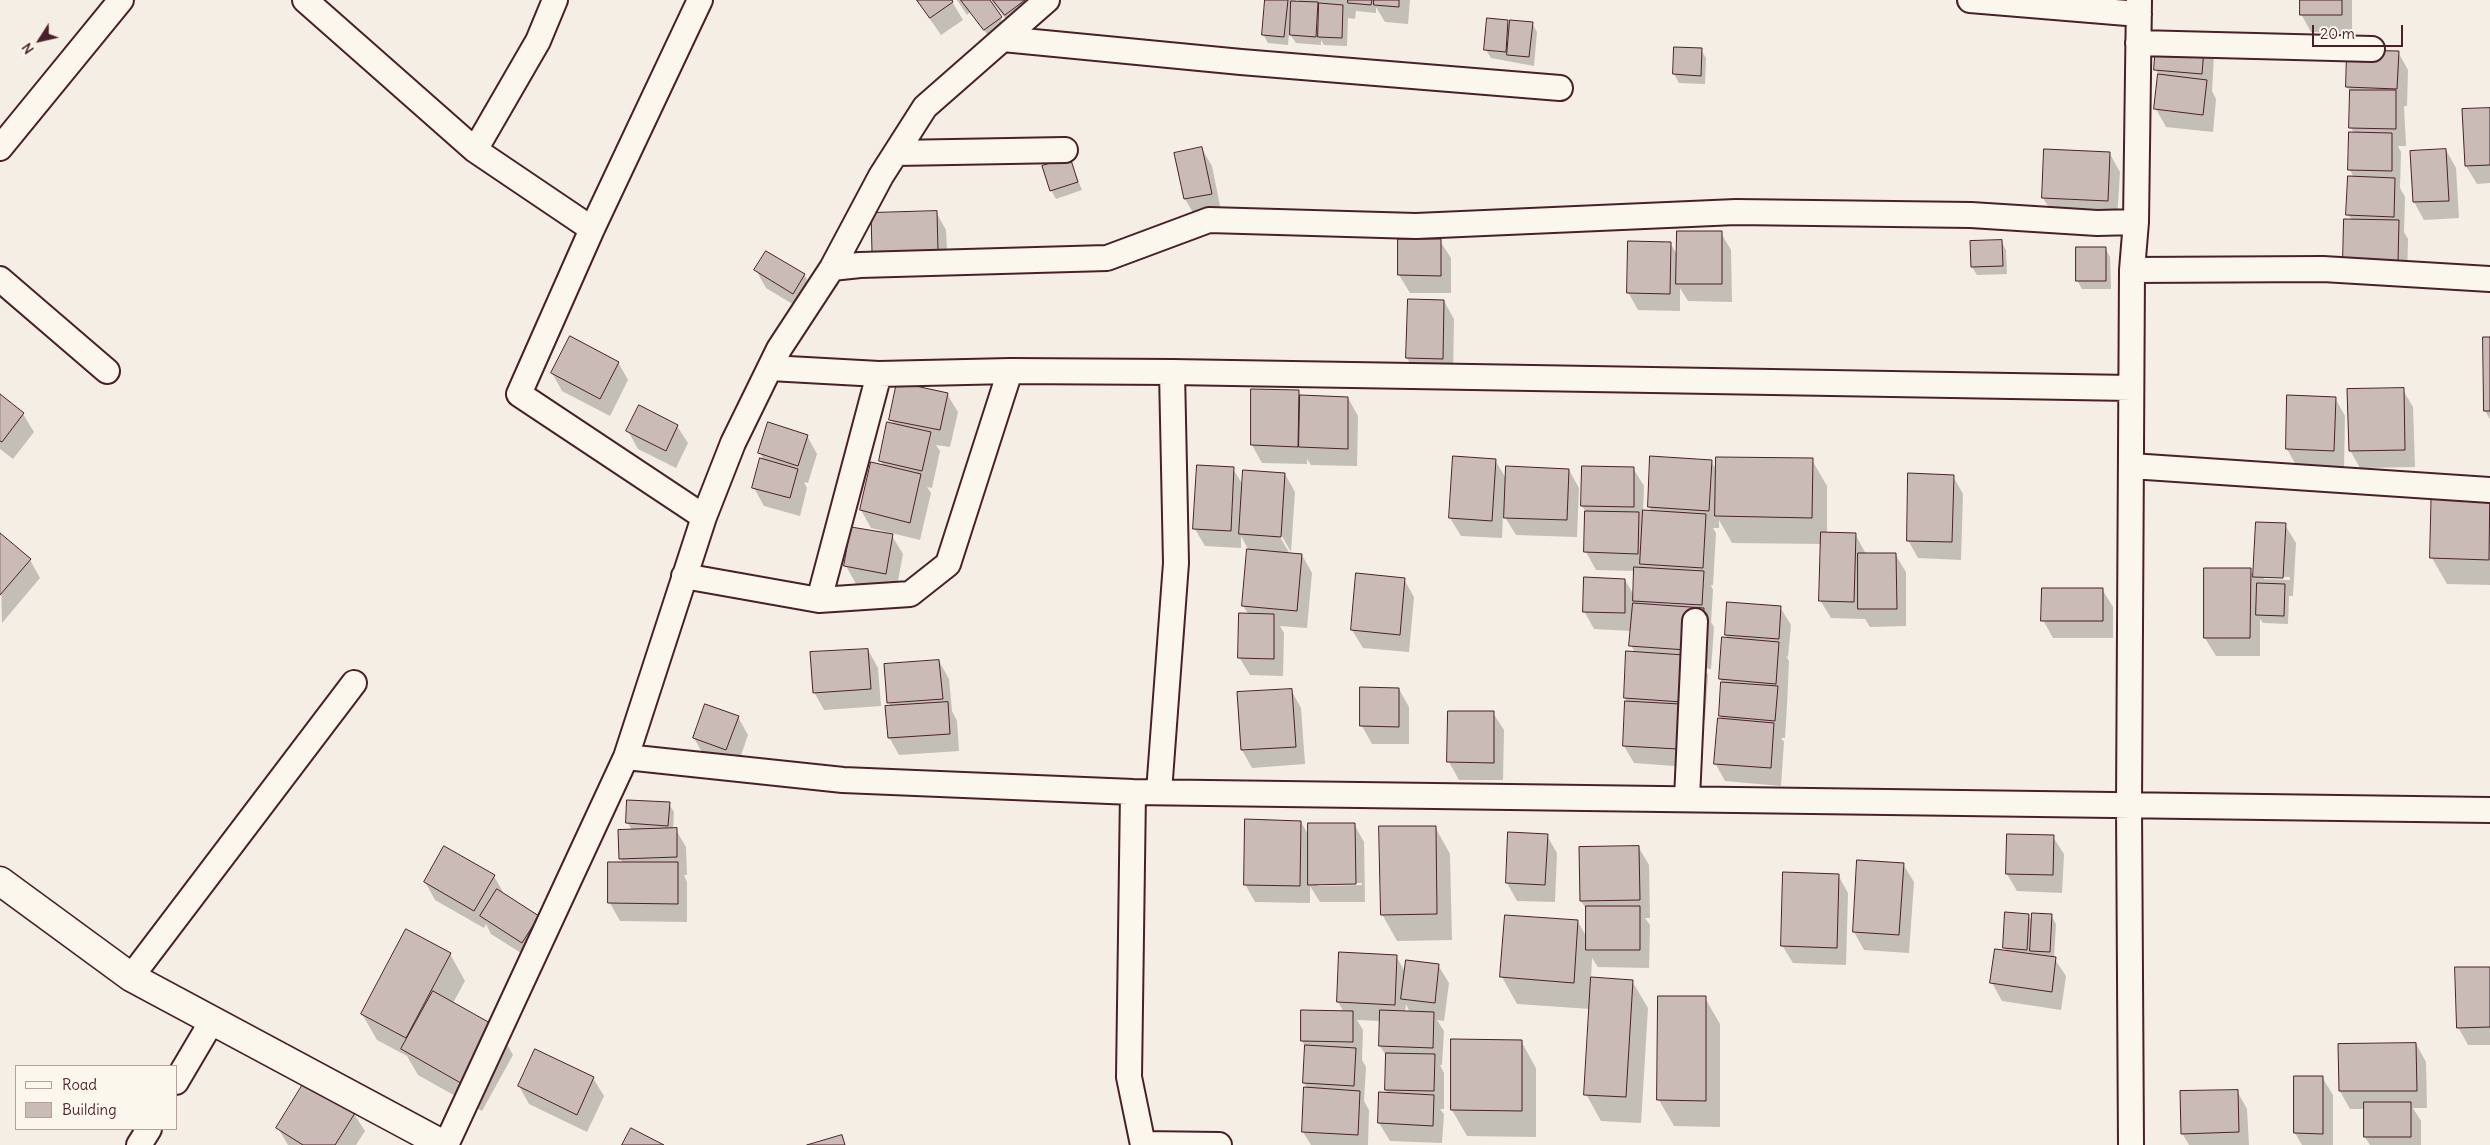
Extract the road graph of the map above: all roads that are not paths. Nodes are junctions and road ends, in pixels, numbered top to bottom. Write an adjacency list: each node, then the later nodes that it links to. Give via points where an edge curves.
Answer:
1 (122, 0): 12 (street)
2 (305, 0): 13 (street)
3 (555, 0): 13 (street, via 538,40)
4 (700, 0): 17 (street)
5 (1047, 0): 8 (street)
6 (1970, 0): 7 (street)
7 (2139, 7): 9 (street)
8 (1003, 39): 11 (street); 15 (street, via 925,107)
9 (2138, 43): 10 (street); 16 (street)
10 (2372, 49)
11 (1560, 88)
12 (0, 148)
13 (475, 150): 17 (street)
14 (1065, 150): 15 (street)
15 (896, 153): 18 (street, via 880,176)
16 (2136, 222): 18 (street, via 2097,223 1971,215 1736,212 1416,226 1209,220 1108,258); 19 (street)
17 (592, 229): 30 (street, via 518,394)
18 (832, 268): 22 (street)
19 (2132, 270): 21 (street, via 2323,270); 27 (street)
20 (0, 279): 23 (street)
21 (2490, 279)
22 (770, 368): 26 (street); 30 (street, via 733,443)
23 (107, 371)
24 (1010, 371): 25 (street); 26 (street); 32 (street, via 948,564 910,594)
25 (1172, 372): 27 (street); 37 (street, via 1176,563)
26 (879, 374): 32 (street)
27 (2131, 388): 28 (street)
28 (2131, 466): 29 (street); 39 (street)
29 (2490, 490)
30 (704, 517): 31 (street)
31 (684, 576): 32 (street); 35 (street)
32 (819, 600)
33 (1695, 621): 38 (street)
34 (354, 683): 42 (street)
35 (626, 757): 36 (street, via 843,780); 48 (street)
36 (1133, 792): 37 (street); 46 (street, via 1129,1077)
37 (1159, 792): 38 (street)
38 (1687, 800): 39 (street)
39 (2129, 806): 40 (street); 50 (street)
40 (2490, 810)
41 (0, 881): 42 (street)
42 (131, 977): 43 (street)
43 (212, 1021): 44 (street); 48 (street)
44 (178, 1079)
45 (148, 1130): 47 (street)
46 (1143, 1144): 49 (street)
47 (140, 1145)
48 (445, 1145)
49 (1219, 1145)
50 (2131, 1145)

